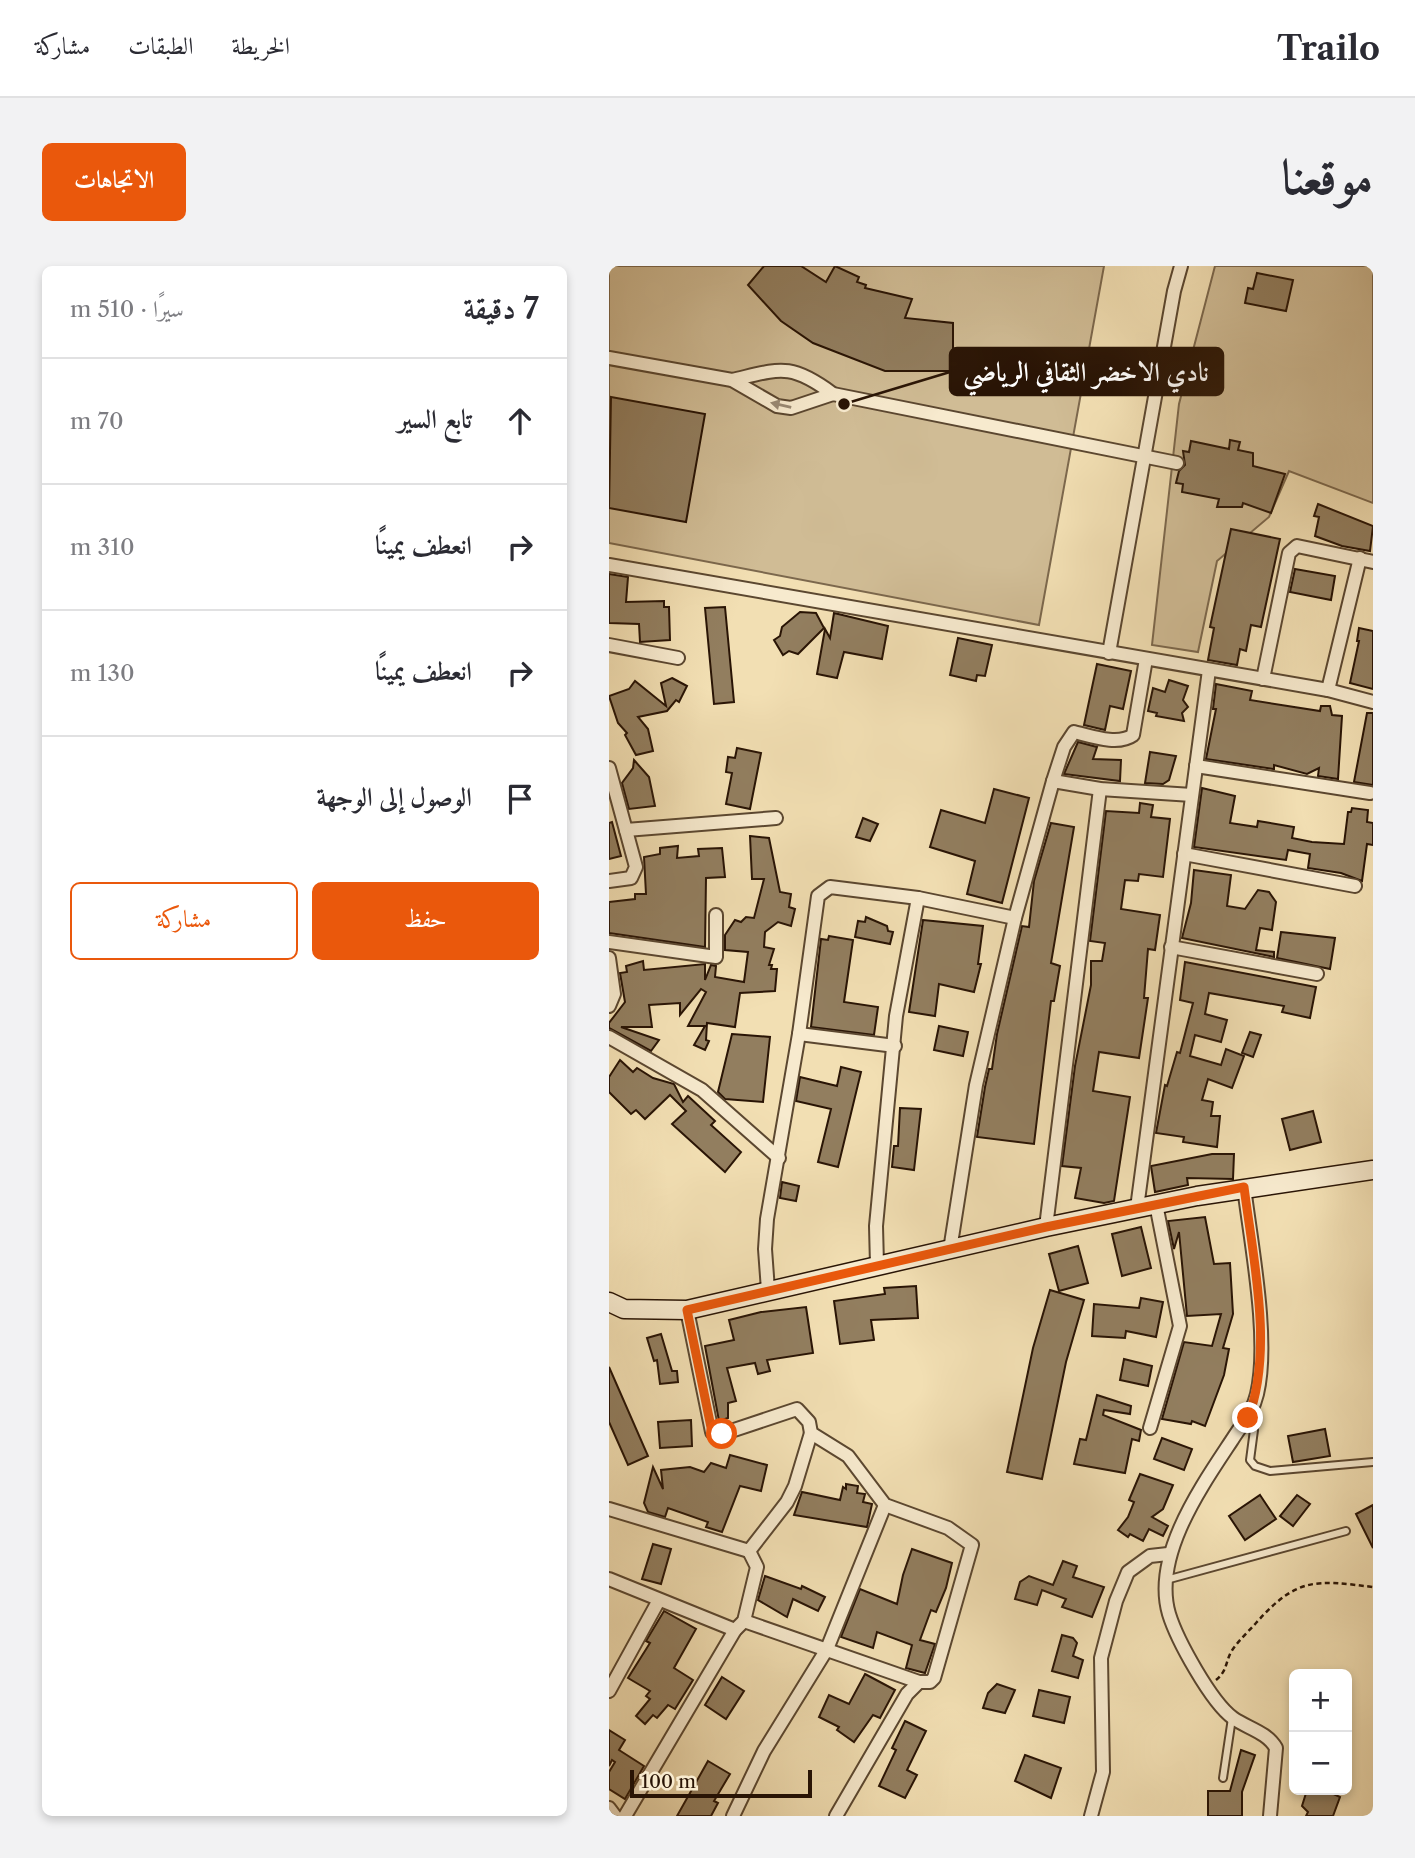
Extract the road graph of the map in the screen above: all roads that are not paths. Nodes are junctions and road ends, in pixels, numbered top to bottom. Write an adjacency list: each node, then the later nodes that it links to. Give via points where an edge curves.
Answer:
1 (1181, 266): 5 (street)
2 (609, 358): 3 (street)
3 (732, 380): 4 (street, via 783,369 819,383); 4 (street, one-way to 3, via 791,408 778,407)
4 (833, 394): 5 (street)
5 (1145, 456): 6 (street); 11 (street)
6 (1177, 463)
7 (1360, 558): 8 (street); 15 (street, via 1297,546 1289,553); 16 (street)
8 (1373, 562)
9 (609, 565): 11 (street)
10 (609, 645): 12 (street)
11 (1109, 653): 13 (street)
12 (678, 658)
13 (1146, 659): 14 (street); 20 (street, via 1133,735 1113,739 1074,732)
14 (1209, 670): 15 (street); 18 (street)
15 (1263, 679): 16 (street)
16 (1328, 690): 17 (street)
17 (1373, 702)
18 (1196, 766): 22 (street); 23 (street)
19 (609, 768): 25 (street)
20 (1053, 781): 21 (street); 31 (street)
21 (1100, 789): 23 (street); 45 (street)
22 (1370, 793)
23 (1192, 795): 26 (street)
24 (776, 818): 25 (street)
25 (626, 830): 27 (street, via 635,873 631,878)
26 (1184, 855): 28 (street); 33 (street)
27 (609, 881)
28 (1355, 886)
29 (918, 898): 31 (street); 37 (street, via 830,887 818,896); 39 (street, via 896,1016)
30 (716, 915): 32 (street, via 716,957)
31 (1015, 918): 46 (street, via 976,1085)
32 (609, 942)
33 (1171, 947): 35 (street); 44 (street)
34 (609, 958): 36 (street, via 614,994)
35 (1317, 974)
36 (609, 1006)
37 (799, 1034): 39 (street); 40 (street)
38 (609, 1037): 40 (street, via 702,1090)
39 (895, 1046): 47 (street, via 876,1226)
40 (779, 1157): 48 (street, via 767,1219)
41 (1373, 1170): 42 (street)
42 (1244, 1187): 43 (street); 51 (street, via 1262,1357 1257,1395)
43 (1156, 1204): 44 (street); 52 (street, via 1180,1326)
44 (1137, 1208): 45 (street)
45 (1046, 1227): 46 (street)
46 (950, 1250): 47 (street)
47 (877, 1265): 48 (street)
48 (768, 1290): 50 (street)
49 (614, 1308): 50 (street)
50 (687, 1310): 53 (street, via 712,1432 722,1434 797,1409 809,1422)
51 (1248, 1418): 54 (lane, via 1254,1430 1250,1460 1255,1466 1270,1471); 59 (street, via 1207,1480)
52 (1150, 1428)
53 (811, 1433): 55 (street, via 848,1456); 58 (street, via 791,1494)
54 (1373, 1462)
55 (885, 1505): 64 (street); 65 (street, via 948,1528 972,1545 934,1678)
56 (609, 1510): 58 (street)
57 (1346, 1531): 61 (lane)
58 (749, 1551): 63 (street, via 757,1567)
59 (1168, 1554): 61 (street); 74 (street, via 1150,1556 1128,1572 1116,1601 1101,1658 1103,1772)
60 (609, 1579): 62 (street)
61 (1165, 1580): 67 (street, via 1170,1618 1208,1686)
62 (659, 1600): 63 (street); 66 (street)
63 (740, 1625): 64 (street); 71 (street)
64 (827, 1649): 65 (street); 72 (street, via 764,1751)
65 (919, 1682): 73 (street)
66 (609, 1691)
67 (1232, 1717): 68 (lane); 75 (street, via 1267,1737 1276,1748)
68 (1223, 1778)
69 (609, 1808): 70 (street)
70 (615, 1816)
71 (625, 1816)
72 (733, 1816)
73 (836, 1816)
74 (1091, 1816)
75 (1270, 1816)

